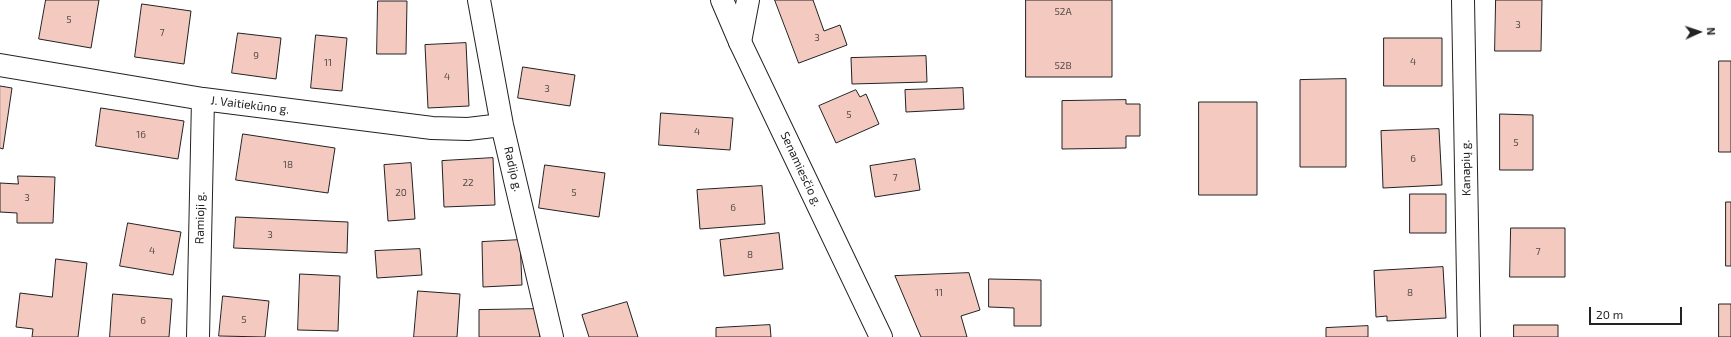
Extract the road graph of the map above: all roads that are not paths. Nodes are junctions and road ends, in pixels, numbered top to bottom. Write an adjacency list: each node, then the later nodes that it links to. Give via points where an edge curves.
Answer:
1 (479, 0): 8 (main road, Radijo g.)
2 (722, 0): 5 (main road, Senamiesčio g.)
3 (748, 0): 5 (main road)
4 (1463, 0): 12 (main road, Kanapių g.)
5 (740, 42): 11 (main road, Senamiesčio g.)
6 (0, 65): 7 (main road, J. Vaitiekūno g.)
7 (203, 99): 8 (main road, J. Vaitiekūno g., via 432,128 468,129); 9 (main road, Ramioji g.)
8 (502, 125): 10 (main road, Radijo g.)
9 (198, 337)
10 (552, 337)
11 (881, 337)
12 (1469, 337)

